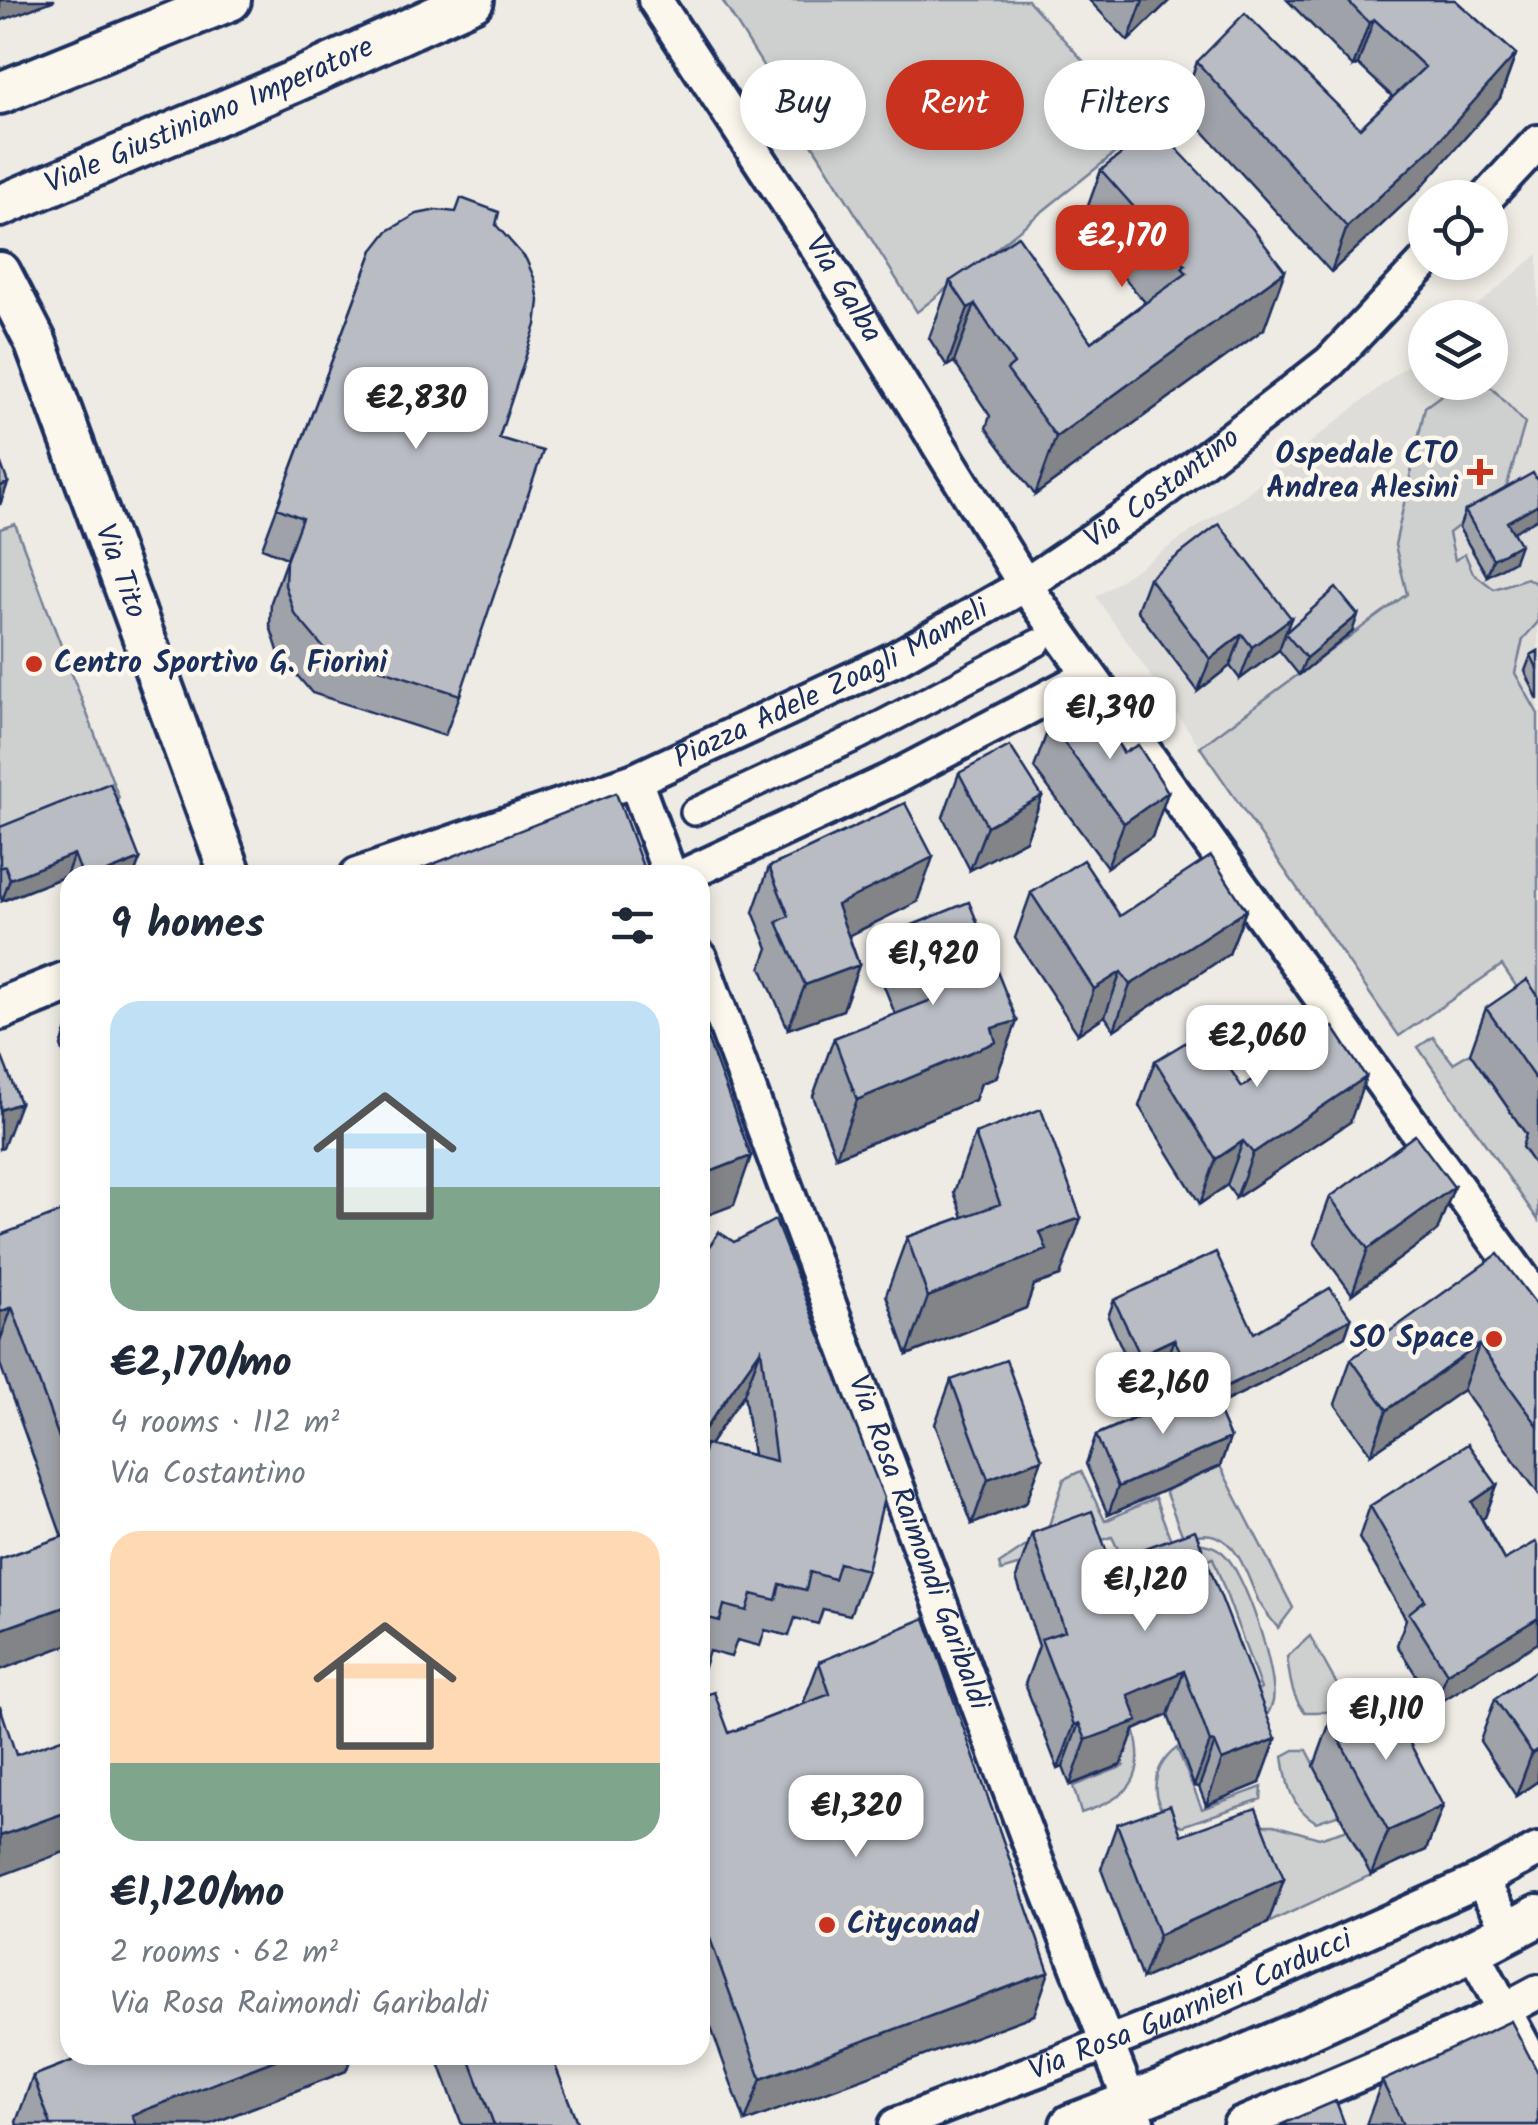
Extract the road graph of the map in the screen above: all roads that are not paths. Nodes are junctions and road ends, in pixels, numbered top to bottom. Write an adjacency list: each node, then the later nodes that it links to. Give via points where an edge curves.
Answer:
1 (230, 0): 4 (street)
2 (473, 0): 7 (street, Viale Giustiniano Imperatore)
3 (655, 0): 10 (street, Via Galba)
4 (0, 93)
5 (1538, 142): 6 (street)
6 (1503, 180)
7 (0, 206)
8 (0, 274): 15 (street, Via Tito, via 34,341)
9 (1408, 280): 10 (street, Via Costantino, via 1330,362 1140,508)
10 (1025, 585): 12 (street, Via Galba); 13 (street, Piazza Adele Zoagli Mameli, via 895,659)
11 (1037, 643): 14 (street, Piazza Adele Zoagli Mameli)
12 (1088, 676): 18 (street, via 892,779); 22 (street, Via Galba)
13 (635, 780): 16 (street); 17 (street)
14 (694, 812)
15 (227, 865)
16 (385, 865)
17 (666, 865)
18 (706, 865)
19 (710, 984): 29 (street, Via Rosa Raimondi Garibaldi)
20 (60, 985): 21 (street)
21 (0, 1009)
22 (1538, 1300)
23 (1538, 1850): 24 (street, Via Rosa Guarnieri Carducci)
24 (1481, 1880): 25 (street); 29 (street, Via Rosa Guarnieri Carducci)
25 (1524, 1923): 26 (street)
26 (1472, 1950): 28 (street); 31 (street)
27 (1538, 1992): 28 (street)
28 (1505, 2010): 30 (street); 34 (street)
29 (1108, 2043): 31 (street, Via Rosa Raimondi Garibaldi); 32 (street, Via Rosa Guarnieri Carducci)
30 (1538, 2073)
31 (1134, 2114): 33 (street)
32 (896, 2125)
33 (1071, 2125)
34 (1240, 2125)

